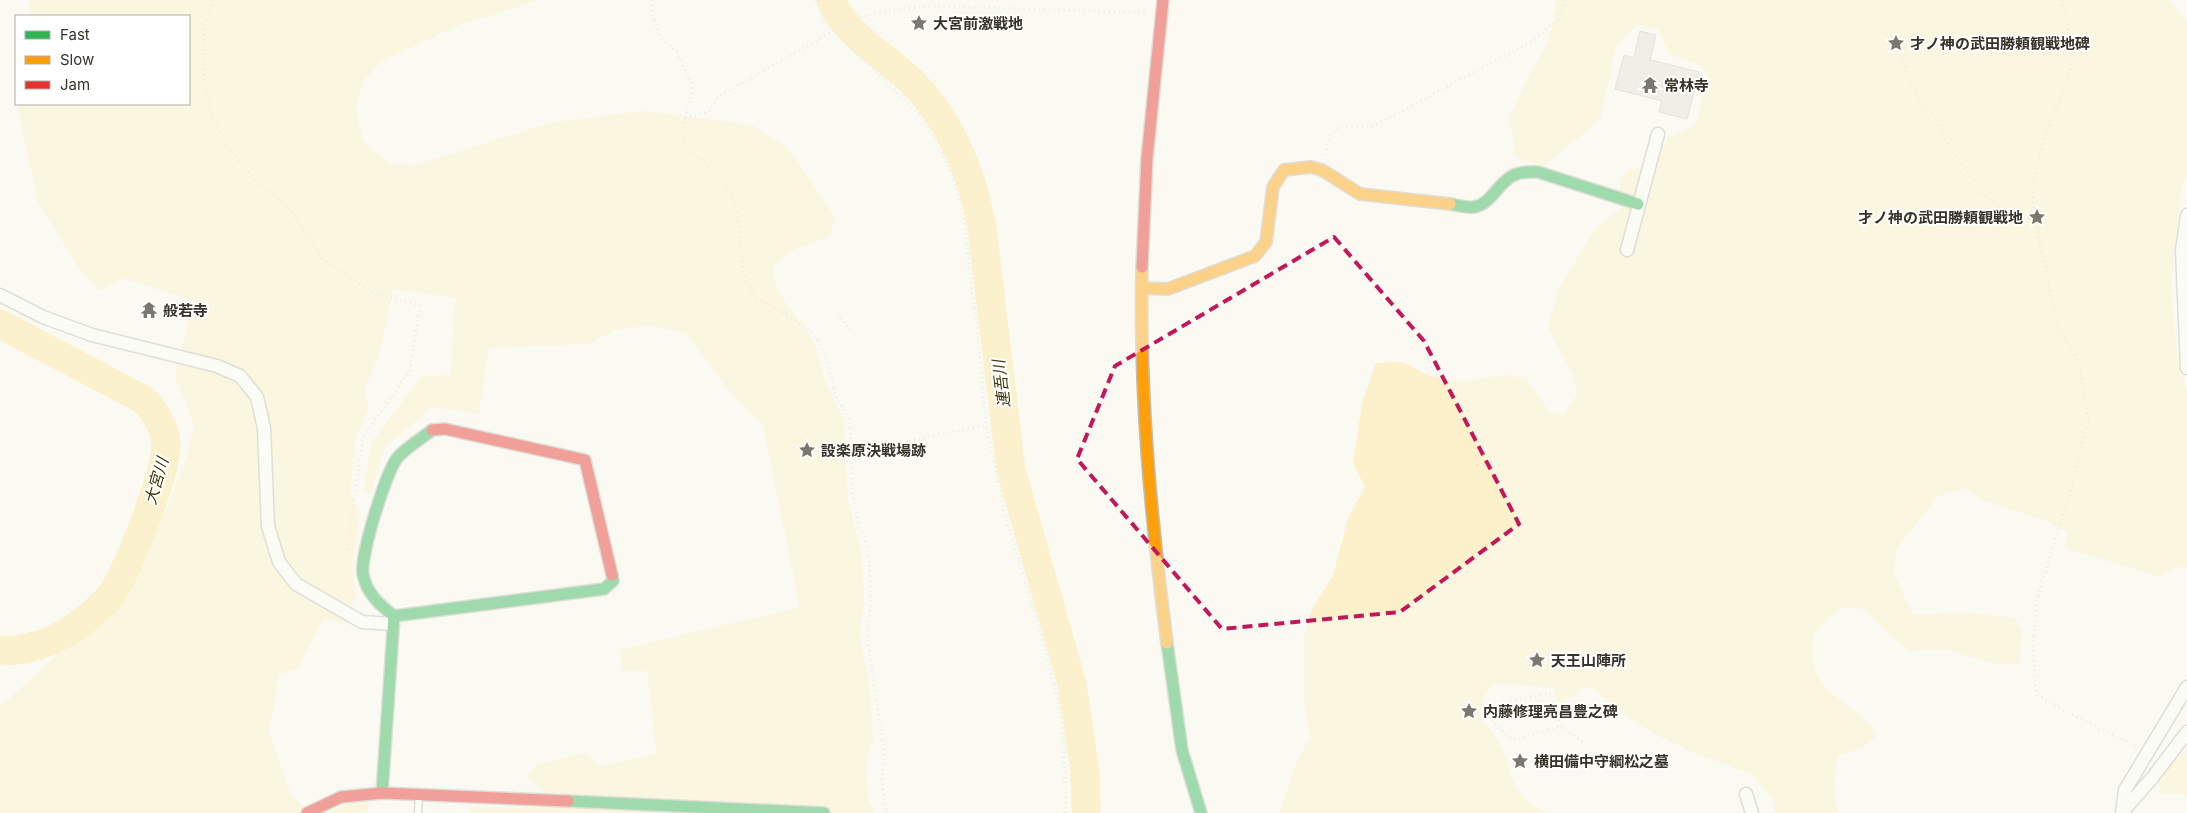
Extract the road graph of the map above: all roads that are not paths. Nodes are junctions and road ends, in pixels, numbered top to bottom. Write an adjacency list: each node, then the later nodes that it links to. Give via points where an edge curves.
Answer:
1 (1164, 0): 6 (street, via 1145,181)
2 (1658, 134): 3 (street)
3 (1638, 204): 5 (street); 6 (street, via 1538,172 1510,176 1483,205 1473,207 1360,194 1322,170 1284,170 1272,190 1268,239 1263,250 1168,290)
4 (2187, 215): 8 (street, via 2182,250)
5 (1627, 250)
6 (1142, 288): 19 (street, via 1142,391 1153,542 1182,747 1192,793)
7 (0, 296): 9 (street, via 43,318 92,335 217,366 240,376 257,397 264,428 268,526 279,562 296,584 362,622)
8 (2187, 368)
9 (393, 620): 9 (street, via 604,589 613,581 585,460 445,429 432,430 398,457 386,481 363,559 363,575 375,601); 12 (street)
10 (2187, 687): 15 (street, via 2125,790)
11 (2187, 732): 15 (street)
12 (382, 793): 14 (street); 16 (street, via 341,797)
13 (1746, 794): 20 (street)
14 (419, 795): 17 (lane); 18 (street)
15 (2123, 811)
16 (307, 813)
17 (418, 813)
18 (824, 813)
19 (1201, 813)
20 (1752, 813)

